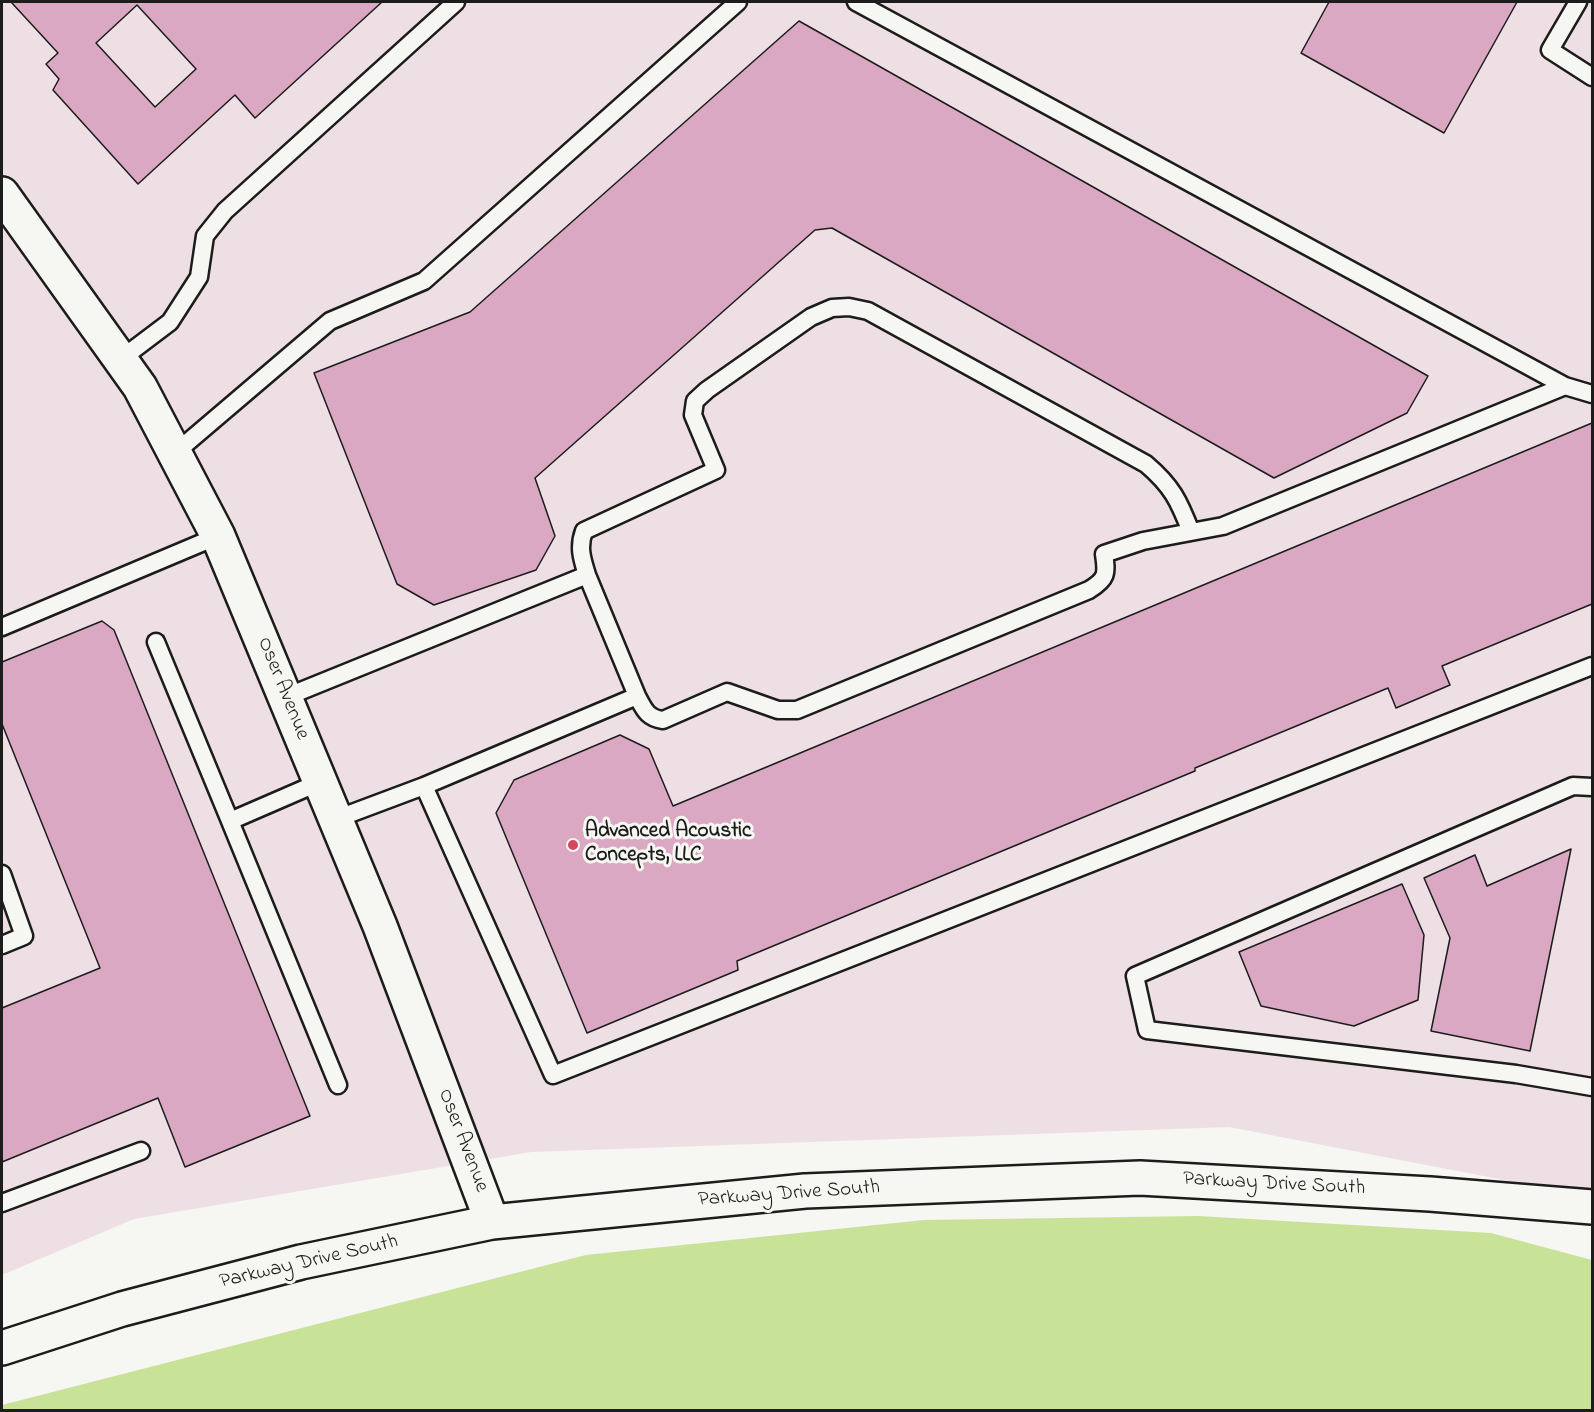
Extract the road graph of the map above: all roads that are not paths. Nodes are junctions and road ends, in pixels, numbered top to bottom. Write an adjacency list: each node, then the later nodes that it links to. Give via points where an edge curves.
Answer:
1 (456, 2): 7 (lane, via 225,211 205,236 199,277 170,322)
2 (738, 2): 10 (lane, via 424,281 330,321)
3 (856, 2): 8 (lane)
4 (1578, 2): 5 (lane, via 1550,50)
5 (1593, 77)
6 (2, 194): 7 (street, Oser Avenue)
7 (121, 359): 10 (street, Oser Avenue)
8 (1565, 386): 9 (lane); 11 (lane, via 1224,526)
9 (1593, 394)
10 (175, 453): 12 (street, Oser Avenue)
11 (1191, 532): 13 (lane, via 1179,500 1163,478 1146,464 868,311 832,308 811,317 695,401 693,415 716,470 584,531 580,553); 17 (lane, via 1143,541 1104,554 1107,572 1100,584 1089,590 797,710 778,710 727,692 663,720 646,713)
12 (218, 536): 14 (lane); 18 (street, Oser Avenue)
13 (587, 575): 17 (lane); 18 (lane)
14 (2, 627)
15 (156, 642): 23 (lane)
16 (1593, 666): 20 (lane, via 553,1075)
17 (637, 696): 20 (lane)
18 (286, 697): 19 (street, Oser Avenue)
19 (320, 782): 22 (street, Oser Avenue); 23 (lane)
20 (424, 786): 22 (lane)
21 (1593, 787): 27 (lane, via 1573,786 1135,976 1147,1030 1516,1074)
22 (336, 819): 31 (street, Oser Avenue)
23 (230, 821): 26 (lane)
24 (2, 874): 25 (lane, via 24,936)
25 (2, 945)
26 (338, 1085)
27 (1593, 1087)
28 (141, 1151): 29 (lane)
29 (2, 1203)
30 (1593, 1207): 31 (street, Parkway Drive South, via 1140,1178 806,1191)
31 (492, 1222): 32 (street, Parkway Drive South, via 290,1264 122,1309)
32 (2, 1348)

